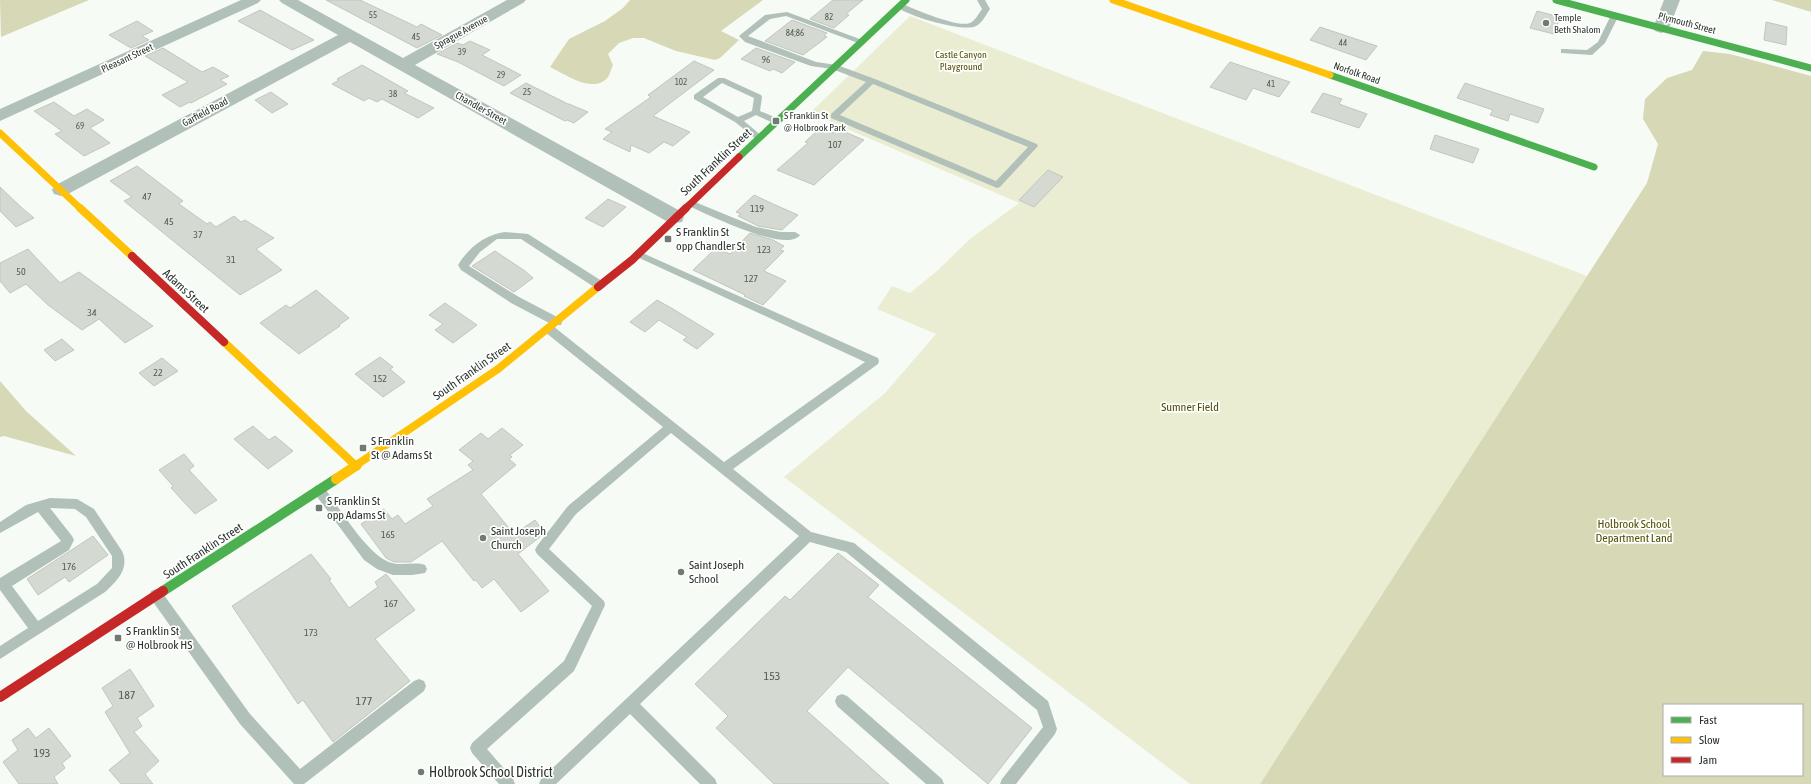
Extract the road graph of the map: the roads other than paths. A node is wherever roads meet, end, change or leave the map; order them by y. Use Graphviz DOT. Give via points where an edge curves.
graph roads {
  1 [pos="253,0"];
  2 [pos="287,0"];
  3 [pos="518,0"];
  4 [pos="982,0"];
  5 [pos="1113,0"];
  6 [pos="1556,0"];
  7 [pos="1672,0"];
  8 [pos="902,3"];
  9 [pos="1615,15"];
  10 [pos="1661,28"];
  11 [pos="350,35"];
  12 [pos="861,41"];
  13 [pos="1564,51"];
  14 [pos="403,65"];
  15 [pos="834,67"];
  16 [pos="1811,68"];
  17 [pos="872,81"];
  18 [pos="756,112"];
  19 [pos="0,116"];
  20 [pos="738,120"];
  21 [pos="776,121"];
  22 [pos="0,133"];
  23 [pos="759,137"];
  24 [pos="1594,167"];
  25 [pos="61,190"];
  26 [pos="690,203"];
  27 [pos="675,217"];
  28 [pos="795,235"];
  29 [pos="638,254"];
  30 [pos="601,286"];
  31 [pos="553,326"];
  32 [pos="671,427"];
  33 [pos="356,466"];
  34 [pos="724,469"];
  35 [pos="319,490"];
  36 [pos="41,506"];
  37 [pos="0,528"];
  38 [pos="808,536"];
  39 [pos="421,569"];
  40 [pos="2,584"];
  41 [pos="156,595"];
  42 [pos="36,629"];
  43 [pos="0,653"];
  44 [pos="419,686"];
  45 [pos="0,697"];
  46 [pos="842,701"];
  47 [pos="630,704"];
  48 [pos="508,784"];
  49 [pos="546,784"];
  50 [pos="710,784"];
  51 [pos="937,784"];
  52 [pos="1007,784"];
  1 -- 19 [label="street, Pleasant Street"];
  2 -- 11 [label="street, Chandler Street"];
  3 -- 14 [label="street, Sprague Avenue"];
  4 -- 8 [label="lane" via="986,9 968,26 953,25"];
  5 -- 24 [label="main road, Norfolk Road"];
  6 -- 9 [label="main road, Plymouth Street"];
  7 -- 10 [label="street"];
  8 -- 12 [label="main road, South Franklin Street"];
  9 -- 10 [label="main road, Plymouth Street"];
  9 -- 13 [label="lane" via="1600,43 1590,53"];
  10 -- 16 [label="main road, Plymouth Street"];
  11 -- 14 [label="street, Chandler Street"];
  11 -- 25 [label="street, Garfield Road"];
  12 -- 15 [label="main road, South Franklin Street"];
  12 -- 15 [label="lane" via="787,14 768,17 743,36 814,64"];
  14 -- 27 [label="street, Chandler Street"];
  15 -- 17 [label="lane"];
  15 -- 21 [label="main road, South Franklin Street"];
  17 -- 17 [label="lane" via="834,116 997,185 1034,146"];
  18 -- 20 [label="lane"];
  18 -- 20 [label="lane" via="758,97 721,80 698,97"];
  18 -- 21 [label="lane"];
  20 -- 23 [label="lane"];
  21 -- 23 [label="main road, South Franklin Street"];
  22 -- 25 [label="main road, Adams Street"];
  23 -- 26 [label="main road, South Franklin Street"];
  25 -- 33 [label="main road, Adams Street"];
  26 -- 27 [label="main road, South Franklin Street"];
  26 -- 28 [label="lane" via="755,230 784,236"];
  27 -- 29 [label="main road, South Franklin Street"];
  29 -- 30 [label="main road, South Franklin Street"];
  29 -- 34 [label="lane" via="874,361"];
  30 -- 31 [label="main road, South Franklin Street"];
  30 -- 31 [label="lane" via="525,236 516,234 493,237 467,259 463,265 465,268"];
  31 -- 32 [label="lane"];
  31 -- 33 [label="main road, South Franklin Street" via="498,369"];
  32 -- 34 [label="lane"];
  32 -- 48 [label="lane" via="572,510 541,550 599,605 569,666 477,748"];
  33 -- 35 [label="main road, South Franklin Street"];
  34 -- 38 [label="lane"];
  35 -- 39 [label="lane" via="368,556 395,571"];
  35 -- 41 [label="main road, South Franklin Street"];
  36 -- 37 [label="lane" via="30,509"];
  36 -- 40 [label="lane" via="68,540 65,546"];
  36 -- 42 [label="lane" via="50,503 77,504 90,513 118,555 118,569 101,588"];
  38 -- 47 [label="lane"];
  38 -- 52 [label="lane" via="850,547 1043,706 1050,729"];
  40 -- 42 [label="lane"];
  41 -- 44 [label="lane" via="245,719 299,779"];
  41 -- 45 [label="main road, South Franklin Street"];
  42 -- 43 [label="lane"];
  46 -- 51 [label="lane"];
  47 -- 49 [label="lane"];
  47 -- 50 [label="lane"];
}
